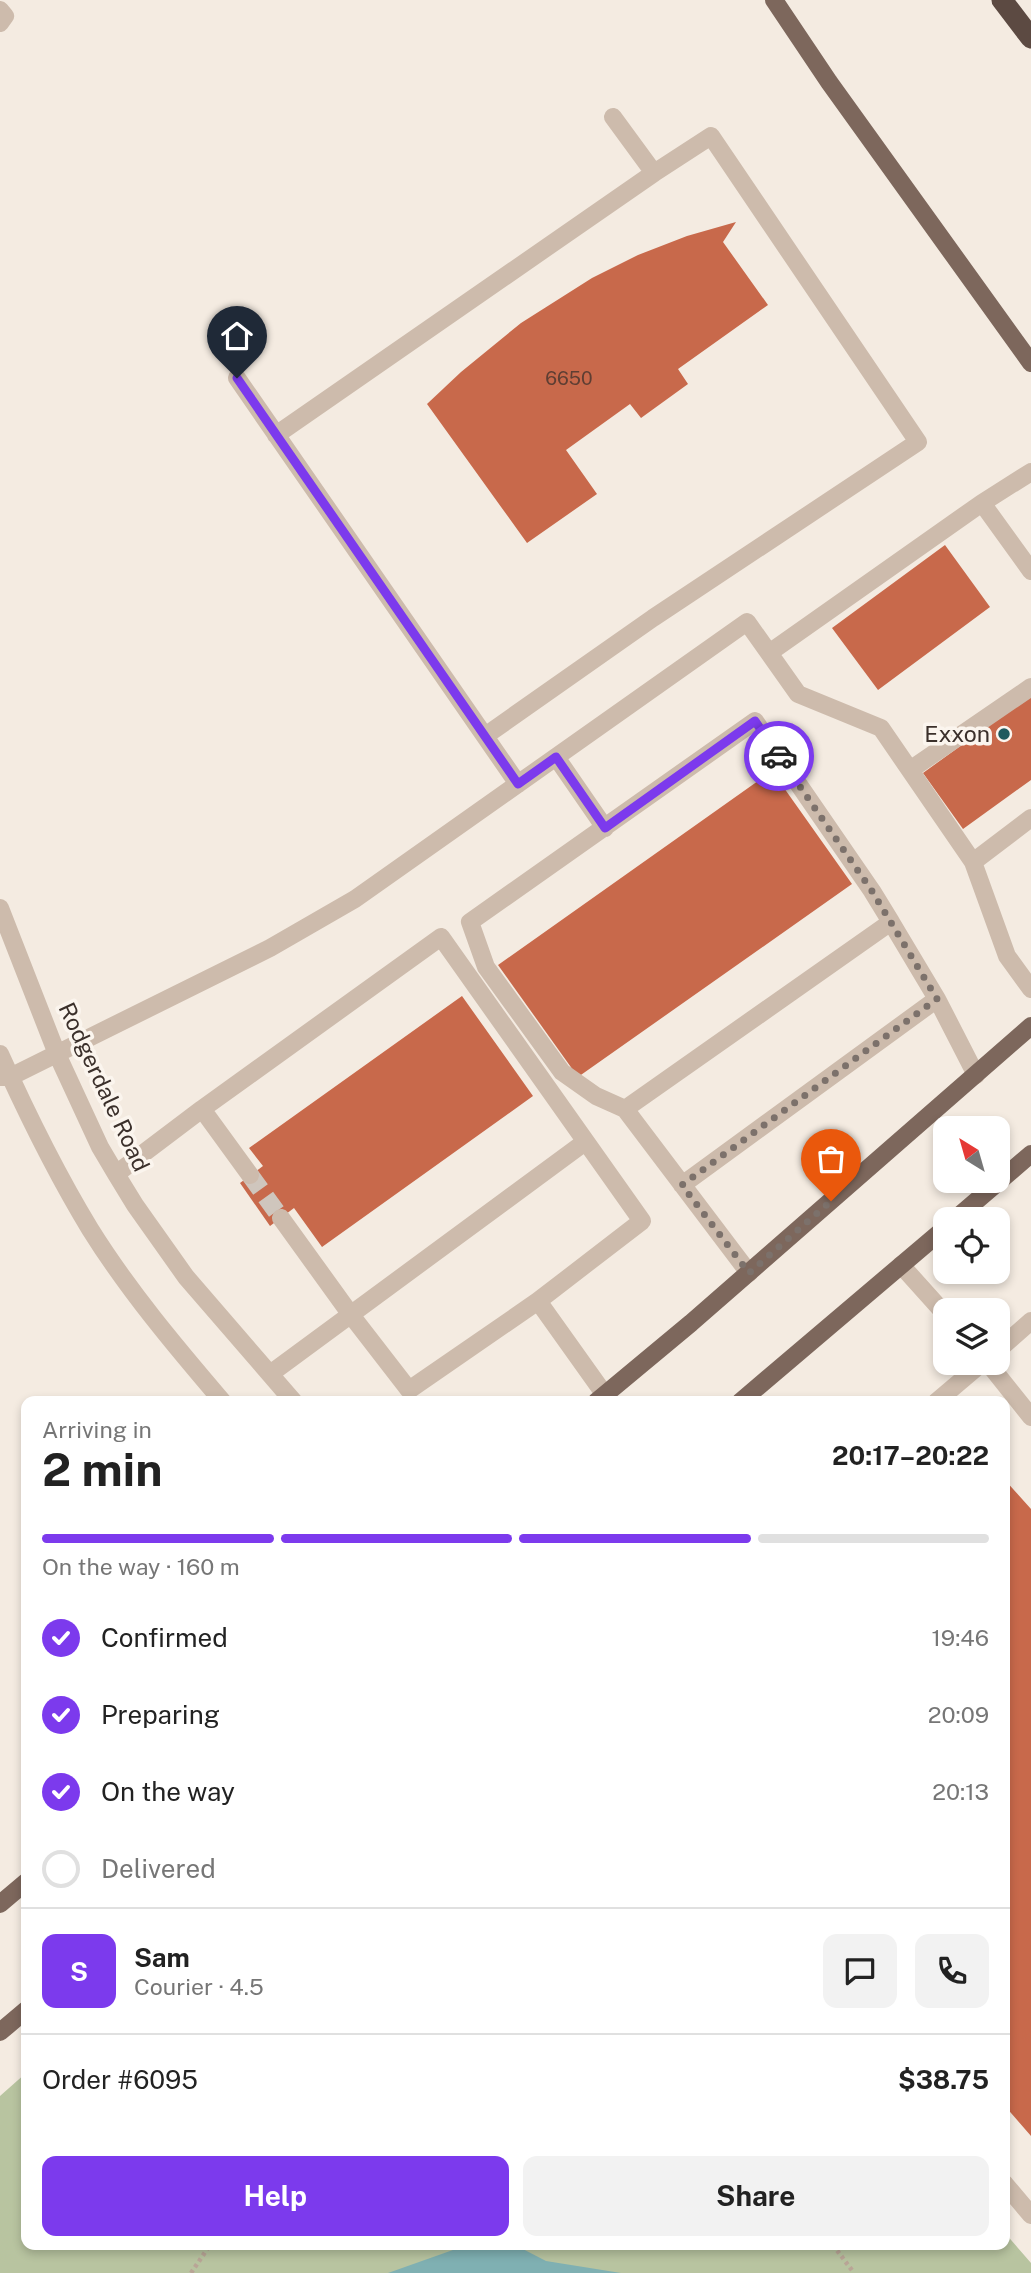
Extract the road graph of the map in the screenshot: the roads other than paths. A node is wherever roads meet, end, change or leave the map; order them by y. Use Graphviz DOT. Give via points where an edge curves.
graph roads {
  1 [pos="775,0"];
  2 [pos="1002,0"];
  3 [pos="0,10"];
  4 [pos="0,23"];
  5 [pos="1031,38"];
  6 [pos="613,117"];
  7 [pos="654,173"];
  8 [pos="1031,363"];
  9 [pos="237,378"];
  10 [pos="276,435"];
  11 [pos="1031,472"];
  12 [pos="982,503"];
  13 [pos="1031,570"];
  14 [pos="769,653"];
  15 [pos="1031,687"];
  16 [pos="485,736"];
  17 [pos="556,757"];
  18 [pos="910,770"];
  19 [pos="518,784"];
  20 [pos="1031,818"];
  21 [pos="605,828"];
  22 [pos="973,862"];
  23 [pos="0,908"];
  24 [pos="891,922"];
  25 [pos="1031,989"];
  26 [pos="937,999"];
  27 [pos="1031,1026"];
  28 [pos="0,1054"];
  29 [pos="57,1054"];
  30 [pos="975,1075"];
  31 [pos="4,1082"];
  32 [pos="202,1108"];
  33 [pos="625,1109"];
  34 [pos="585,1142"];
  35 [pos="1031,1154"];
  36 [pos="116,1174"];
  37 [pos="250,1175"];
  38 [pos="682,1185"];
  39 [pos="969,1207"];
  40 [pos="281,1218"];
  41 [pos="933,1237"];
  42 [pos="901,1265"];
  43 [pos="749,1273"];
  44 [pos="538,1301"];
  45 [pos="933,1301"];
  46 [pos="351,1315"];
  47 [pos="1031,1321"];
  48 [pos="1010,1339"];
  49 [pos="270,1374"];
  50 [pos="968,1375"];
  51 [pos="998,1375"];
  52 [pos="218,1396"];
  53 [pos="290,1396"];
  54 [pos="599,1396"];
  55 [pos="602,1396"];
  56 [pos="747,1396"];
  57 [pos="943,1396"];
  58 [pos="1031,1417"];
  59 [pos="21,1886"];
  60 [pos="0,1904"];
  61 [pos="21,2014"];
  62 [pos="0,2032"];
  63 [pos="1010,2190"];
  64 [pos="1031,2215"];
  1 -- 8 [label="main road"];
  2 -- 5 [label="highway"];
  3 -- 4 [label="street" via="5,16"];
  6 -- 7 [label="street"];
  7 -- 10 [label="street"];
  7 -- 16 [label="street" via="711,136 918,442"];
  9 -- 10 [label="street"];
  10 -- 16 [label="street"];
  11 -- 12 [label="street"];
  12 -- 13 [label="street"];
  12 -- 14 [label="street"];
  14 -- 17 [label="street" via="747,622"];
  14 -- 18 [label="street" via="798,694 881,728"];
  15 -- 18 [label="street"];
  16 -- 19 [label="street"];
  17 -- 19 [label="street"];
  17 -- 21 [label="street"];
  18 -- 22 [label="street"];
  19 -- 29 [label="street" via="355,899 270,948"];
  20 -- 22 [label="street"];
  21 -- 24 [label="street" via="755,721"];
  21 -- 33 [label="street" via="470,922 486,967 562,1072"];
  22 -- 25 [label="street" via="1007,956"];
  23 -- 29 [label="street, Rodgerdale Road"];
  24 -- 26 [label="street"];
  24 -- 33 [label="street"];
  26 -- 30 [label="street"];
  26 -- 38 [label="street"];
  27 -- 30 [label="main road"];
  28 -- 31 [label="street"];
  29 -- 31 [label="street"];
  29 -- 36 [label="street, Rodgerdale Road"];
  30 -- 43 [label="main road"];
  31 -- 52 [label="street" via="91,1230"];
  32 -- 34 [label="street" via="440,937"];
  32 -- 36 [label="street"];
  32 -- 37 [label="street"];
  33 -- 38 [label="street"];
  34 -- 44 [label="street" via="642,1221"];
  34 -- 46 [label="street"];
  35 -- 39 [label="main road"];
  36 -- 49 [label="street, Rodgerdale Road" via="186,1277"];
  38 -- 43 [label="street"];
  40 -- 46 [label="street"];
  41 -- 42 [label="main road"];
  42 -- 45 [label="street"];
  42 -- 56 [label="main road"];
  43 -- 55 [label="main road"];
  44 -- 46 [label="street" via="409,1390"];
  44 -- 54 [label="street"];
  46 -- 49 [label="street"];
  47 -- 48 [label="street"];
  49 -- 53 [label="street, Rodgerdale Road"];
  50 -- 57 [label="street"];
  51 -- 58 [label="street"];
  59 -- 60 [label="main road"];
  61 -- 62 [label="main road"];
  63 -- 64 [label="street"];
}
